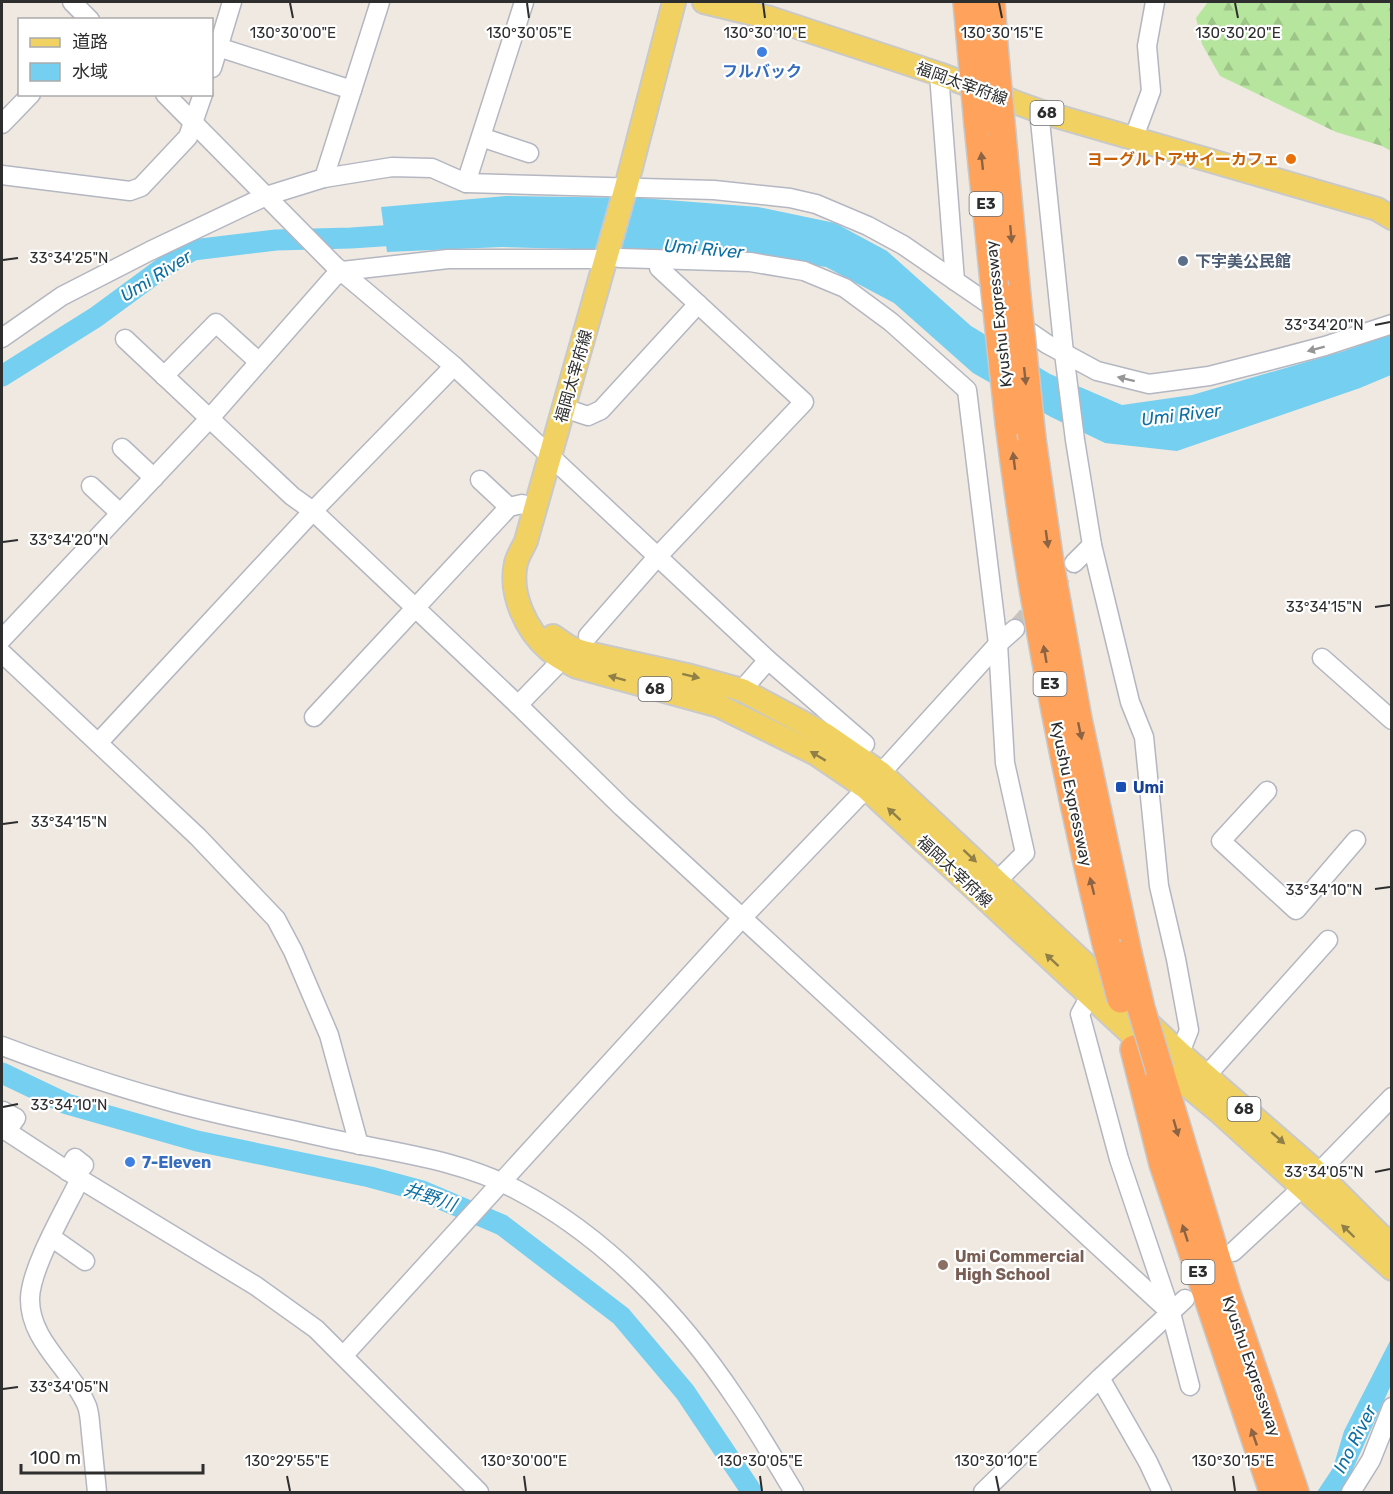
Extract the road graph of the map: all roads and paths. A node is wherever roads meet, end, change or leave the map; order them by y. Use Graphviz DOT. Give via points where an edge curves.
graph roads {
  1 [pos="232,2"];
  2 [pos="380,2"];
  3 [pos="525,2"];
  4 [pos="674,2"];
  5 [pos="704,2"];
  6 [pos="967,2"];
  7 [pos="991,2"];
  8 [pos="1155,2"];
  9 [pos="982,41"];
  10 [pos="218,47"];
  11 [pos="213,64"];
  12 [pos="939,74"];
  13 [pos="352,90"];
  14 [pos="29,96"];
  15 [pos="167,96"];
  16 [pos="202,96"];
  17 [pos="1039,111"];
  18 [pos="2,124"];
  19 [pos="194,124"];
  20 [pos="990,130"];
  21 [pos="481,137"];
  22 [pos="1134,137"];
  23 [pos="529,153"];
  24 [pos="2,175"];
  25 [pos="324,178"];
  26 [pos="466,183"];
  27 [pos="626,187"];
  28 [pos="272,202"];
  29 [pos="1392,218"];
  30 [pos="607,259"];
  31 [pos="339,268"];
  32 [pos="659,268"];
  33 [pos="955,281"];
  34 [pos="698,304"];
  35 [pos="1392,324"];
  36 [pos="2,338"];
  37 [pos="125,339"];
  38 [pos="1064,357"];
  39 [pos="259,362"];
  40 [pos="454,366"];
  41 [pos="164,376"];
  42 [pos="564,408"];
  43 [pos="210,418"];
  44 [pos="122,448"];
  45 [pos="550,457"];
  46 [pos="154,478"];
  47 [pos="480,480"];
  48 [pos="91,486"];
  49 [pos="509,507"];
  50 [pos="535,509"];
  51 [pos="313,512"];
  52 [pos="120,513"];
  53 [pos="526,541"];
  54 [pos="1092,544"];
  55 [pos="658,556"];
  56 [pos="1074,563"];
  57 [pos="415,610"];
  58 [pos="1015,629"];
  59 [pos="588,636"];
  60 [pos="2,639"];
  61 [pos="998,644"];
  62 [pos="2,653"];
  63 [pos="1322,658"];
  64 [pos="768,660"];
  65 [pos="555,667"];
  66 [pos="742,690"];
  67 [pos="518,705"];
  68 [pos="314,717"];
  69 [pos="1392,720"];
  70 [pos="98,743"];
  71 [pos="865,744"];
  72 [pos="873,780"];
  73 [pos="1267,790"];
  74 [pos="1356,840"];
  75 [pos="997,881"];
  76 [pos="742,918"];
  77 [pos="1328,940"];
  78 [pos="1117,948"];
  79 [pos="1090,996"];
  80 [pos="2,1046"];
  81 [pos="1180,1053"];
  82 [pos="1206,1076"];
  83 [pos="1392,1097"];
  84 [pos="3,1124"];
  85 [pos="359,1145"];
  86 [pos="74,1175"];
  87 [pos="1310,1180"];
  88 [pos="497,1186"];
  89 [pos="51,1237"];
  90 [pos="1392,1243"];
  91 [pos="1233,1252"];
  92 [pos="85,1261"];
  93 [pos="1392,1269"];
  94 [pos="1185,1299"];
  95 [pos="1171,1313"];
  96 [pos="344,1355"];
  97 [pos="1100,1378"];
  98 [pos="1190,1386"];
  99 [pos="1392,1407"];
  100 [pos="1285,1486"];
  101 [pos="1354,1491"];
  102 [pos="97,1492"];
  103 [pos="479,1492"];
  104 [pos="794,1492"];
  105 [pos="983,1492"];
  106 [pos="1162,1492"];
  1 -- 10 [label="street"];
  2 -- 13 [label="street"];
  3 -- 21 [label="street"];
  4 -- 27 [label="main road, 福岡太宰府線 / 68"];
  5 -- 12 [label="main road, 福岡太宰府線 / 68" via="770,18"];
  6 -- 9 [label="highway, Kyushu Expressway / E3"];
  7 -- 9 [label="highway, Kyushu Expressway / E3"];
  8 -- 22 [label="street" via="1147,46 1151,92"];
  9 -- 20 [label="highway, Kyushu Expressway / E3, bridge"];
  10 -- 11 [label="street"];
  10 -- 13 [label="street"];
  12 -- 17 [label="main road, 福岡太宰府線 / 68"];
  12 -- 33 [label="street"];
  13 -- 25 [label="street"];
  14 -- 18 [label="street"];
  15 -- 19 [label="street"];
  16 -- 19 [label="street"];
  17 -- 22 [label="main road, 福岡太宰府線 / 68"];
  17 -- 38 [label="street"];
  19 -- 24 [label="street" via="188,137 148,180 130,191"];
  19 -- 28 [label="street"];
  20 -- 78 [label="highway, Kyushu Expressway / E3, one-way, bridge" via="1017,297 1050,562"];
  78 -- 20 [label="highway, Kyushu Expressway / E3, one-way, bridge" via="1056,723 1030,566 994,282"];
  21 -- 23 [label="street"];
  21 -- 26 [label="street"];
  22 -- 29 [label="main road, 福岡太宰府線 / 68" via="1377,209"];
  25 -- 26 [label="street" via="392,167 432,168"];
  25 -- 28 [label="street"];
  26 -- 27 [label="street"];
  27 -- 30 [label="main road, 福岡太宰府線 / 68"];
  27 -- 33 [label="street" via="714,190 816,204 903,244"];
  28 -- 31 [label="street"];
  28 -- 36 [label="street" via="150,251 62,296"];
  30 -- 31 [label="street" via="448,259"];
  30 -- 42 [label="main road, 福岡太宰府線 / 68"];
  30 -- 61 [label="street" via="750,262 804,271 845,288 891,322 967,390"];
  31 -- 39 [label="street"];
  31 -- 40 [label="street"];
  32 -- 34 [label="street"];
  33 -- 38 [label="street"];
  34 -- 42 [label="street" via="601,410 588,416"];
  34 -- 55 [label="street" via="804,402"];
  35 -- 38 [label="street, one-way" via="1209,376 1149,384 1097,371"];
  37 -- 41 [label="street"];
  38 -- 54 [label="street"];
  39 -- 41 [label="street" via="216,323"];
  39 -- 43 [label="street"];
  40 -- 45 [label="street"];
  40 -- 51 [label="street"];
  41 -- 43 [label="street"];
  42 -- 45 [label="main road, 福岡太宰府線 / 68"];
  43 -- 46 [label="street"];
  43 -- 51 [label="street"];
  44 -- 46 [label="street"];
  45 -- 50 [label="main road, 福岡太宰府線 / 68"];
  45 -- 55 [label="street"];
  46 -- 52 [label="street"];
  47 -- 49 [label="street"];
  48 -- 52 [label="street"];
  49 -- 50 [label="street" via="522,504"];
  49 -- 57 [label="street"];
  50 -- 53 [label="main road, 福岡太宰府線 / 68"];
  51 -- 57 [label="street"];
  51 -- 70 [label="street"];
  52 -- 60 [label="street"];
  53 -- 66 [label="main road, 福岡太宰府線 / 68, one-way" via="525,585 542,625 557,640 583,652"];
  72 -- 53 [label="main road, 福岡太宰府線 / 68, one-way" via="719,706 577,667 559,658 531,629 520,608 515,586 516,563"];
  54 -- 56 [label="street"];
  54 -- 81 [label="street" via="1130,702 1144,736 1159,886 1188,1030"];
  55 -- 59 [label="street"];
  55 -- 64 [label="street"];
  57 -- 67 [label="street"];
  57 -- 68 [label="street"];
  58 -- 61 [label="street"];
  61 -- 72 [label="street"];
  61 -- 75 [label="street" via="1005,763 1025,853"];
  62 -- 70 [label="street"];
  63 -- 69 [label="street"];
  64 -- 66 [label="street"];
  64 -- 71 [label="street"];
  65 -- 67 [label="street"];
  66 -- 72 [label="main road, 福岡太宰府線 / 68" via="826,735"];
  67 -- 76 [label="street"];
  70 -- 85 [label="street" via="202,840 276,919 294,951 329,1035"];
  72 -- 75 [label="main road, 福岡太宰府線 / 68, one-way"];
  72 -- 76 [label="street"];
  79 -- 72 [label="main road, 福岡太宰府線 / 68, one-way"];
  73 -- 74 [label="street" via="1221,841 1296,910"];
  75 -- 81 [label="main road, 福岡太宰府線 / 68"];
  76 -- 88 [label="street"];
  76 -- 95 [label="street"];
  77 -- 82 [label="street"];
  78 -- 100 [label="highway, Kyushu Expressway / E3, one-way, bridge" via="1141,1008"];
  100 -- 78 [label="highway, Kyushu Expressway / E3, one-way, bridge" via="1167,1175 1134,1049"];
  79 -- 87 [label="main road, 福岡太宰府線 / 68" via="1182,1081"];
  79 -- 95 [label="street" via="1080,1014 1119,1159"];
  80 -- 85 [label="street" via="166,1101"];
  81 -- 82 [label="main road, 福岡太宰府線 / 68"];
  82 -- 87 [label="main road, 福岡太宰府線 / 68, one-way"];
  83 -- 87 [label="street"];
  84 -- 86 [label="street"];
  85 -- 88 [label="street" via="410,1153 468,1170"];
  86 -- 89 [label="street"];
  86 -- 96 [label="street" via="256,1286 316,1329"];
  87 -- 90 [label="main road, 福岡太宰府線 / 68"];
  87 -- 91 [label="street"];
  93 -- 87 [label="main road, 福岡太宰府線 / 68, one-way" via="1366,1248"];
  88 -- 96 [label="street"];
  88 -- 104 [label="street" via="517,1190 567,1220 648,1290 688,1334 736,1398"];
  89 -- 92 [label="street"];
  89 -- 102 [label="street" via="36,1272 30,1295 31,1313 35,1328 88,1408"];
  94 -- 95 [label="street"];
  95 -- 97 [label="street"];
  95 -- 98 [label="street"];
  96 -- 103 [label="street"];
  97 -- 105 [label="street"];
  97 -- 106 [label="street"];
  99 -- 101 [label="street"];
}
